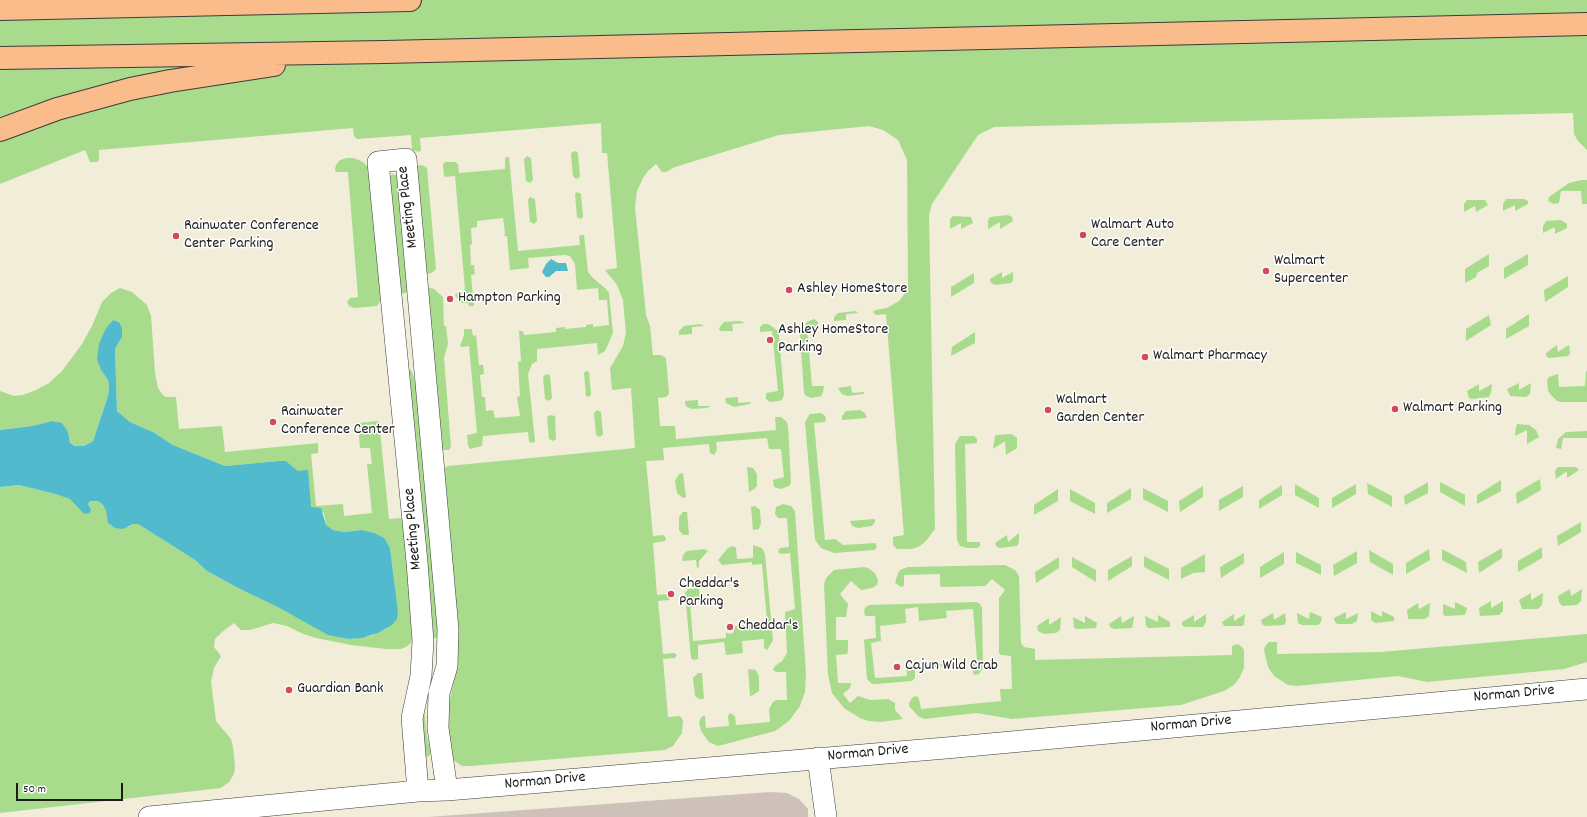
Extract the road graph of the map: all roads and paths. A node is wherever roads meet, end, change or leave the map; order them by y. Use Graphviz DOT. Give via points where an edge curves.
graph roads {
  1 [pos="355,0"];
  2 [pos="410,0"];
  3 [pos="0,9"];
  4 [pos="1587,24"];
  5 [pos="385,52"];
  6 [pos="0,58"];
  7 [pos="0,130"];
  8 [pos="1587,681"];
  9 [pos="1577,690"];
  10 [pos="818,758"];
  11 [pos="447,790"];
  12 [pos="418,791"];
  13 [pos="149,817"];
  14 [pos="826,817"];
  1 -- 2 [label="highway"];
  1 -- 3 [label="highway"];
  4 -- 5 [label="highway"];
  5 -- 6 [label="highway"];
  5 -- 7 [label="highway" via="266,66 156,83 57,109"];
  8 -- 9 [label="street, Norman Drive"];
  9 -- 10 [label="street, Norman Drive"];
  10 -- 11 [label="street, Norman Drive"];
  10 -- 14 [label="street"];
  11 -- 12 [label="street, Norman Drive"];
  11 -- 12 [label="street, Meeting Place" via="438,728 439,693 447,666 448,629 406,159 378,162 422,633 421,676 412,718"];
  12 -- 13 [label="street, Norman Drive"];
}
